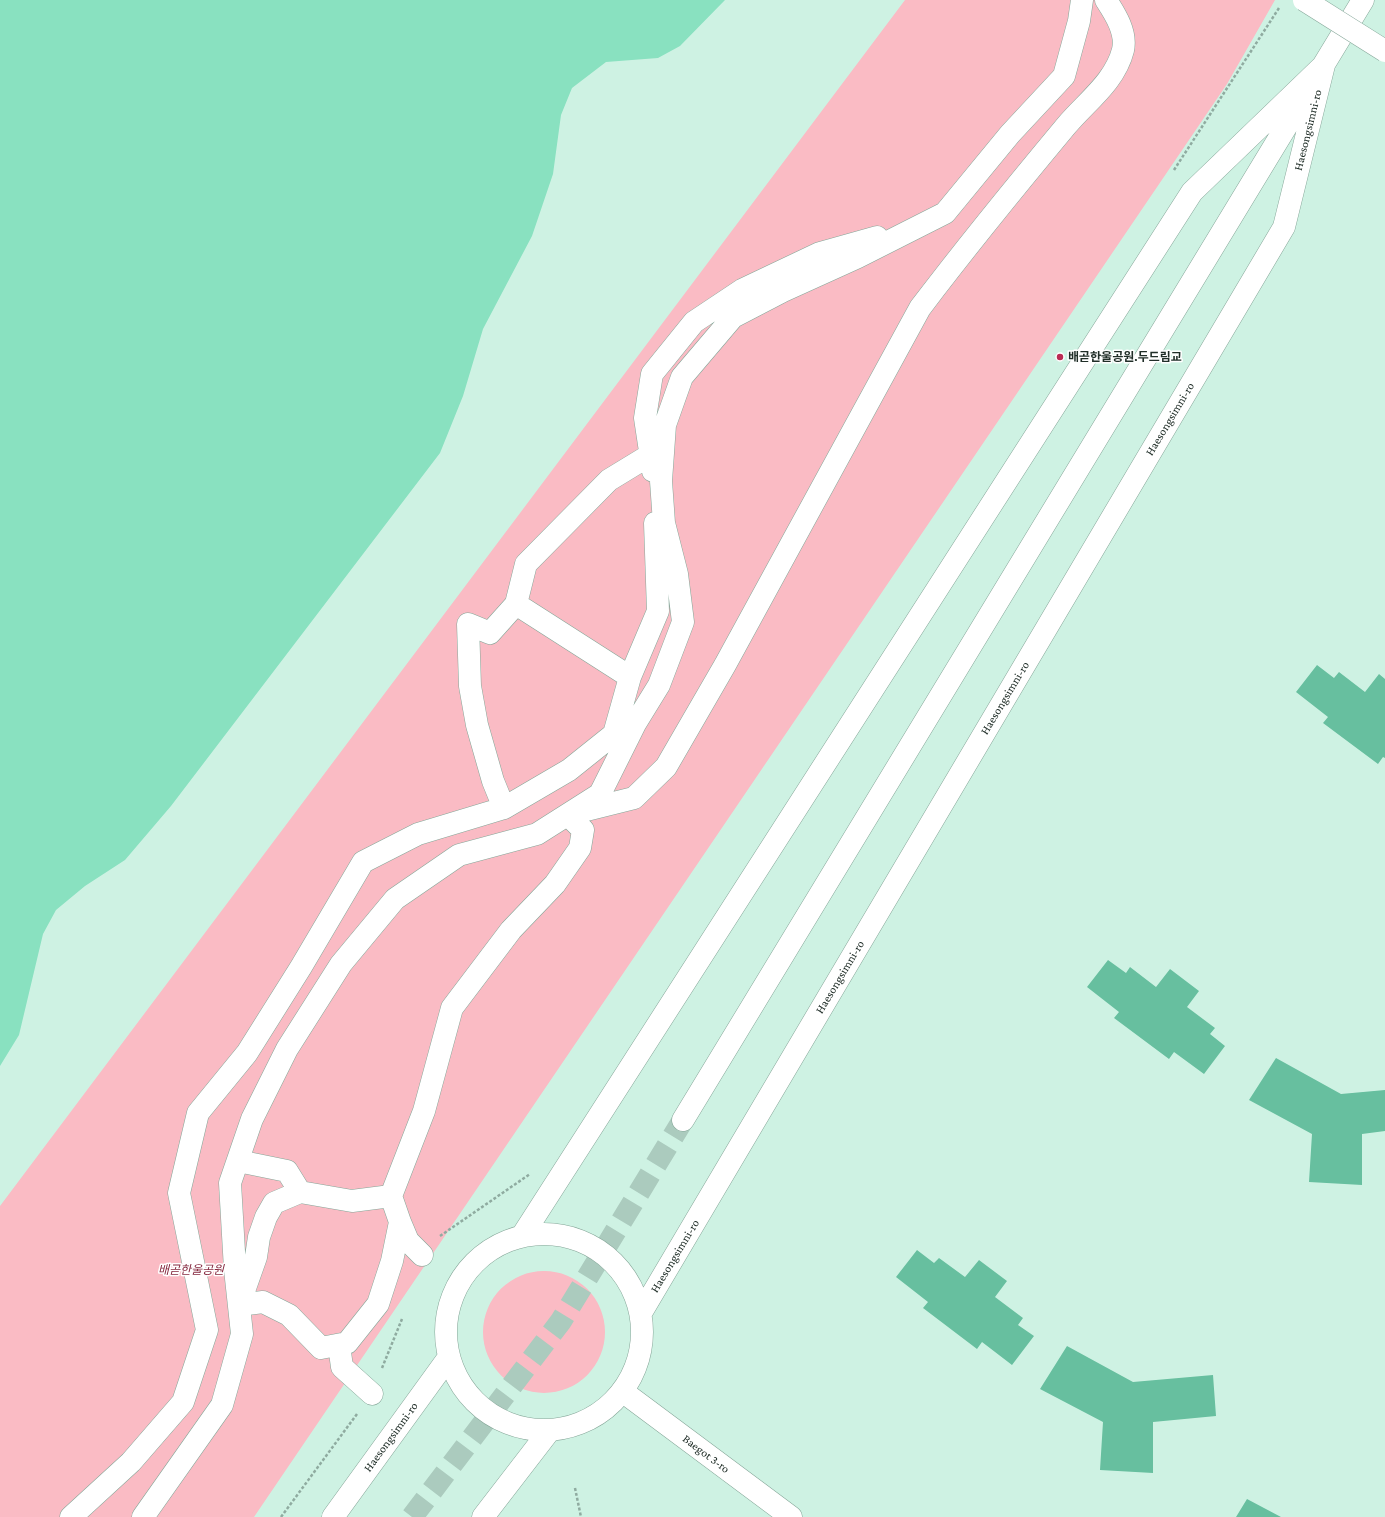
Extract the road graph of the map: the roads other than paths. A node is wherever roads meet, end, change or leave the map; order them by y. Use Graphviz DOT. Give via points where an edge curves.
graph roads {
  1 [pos="1082,0"];
  2 [pos="1304,0"];
  3 [pos="1363,0"];
  4 [pos="1115,5"];
  5 [pos="1385,51"];
  6 [pos="1324,65"];
  7 [pos="930,221"];
  8 [pos="650,455"];
  9 [pos="516,604"];
  10 [pos="630,676"];
  11 [pos="504,808"];
  12 [pos="568,815"];
  13 [pos="683,1120"];
  14 [pos="238,1161"];
  15 [pos="300,1192"];
  16 [pos="391,1196"];
  17 [pos="400,1222"];
  18 [pos="522,1236"];
  19 [pos="422,1255"];
  20 [pos="239,1305"];
  21 [pos="641,1313"];
  22 [pos="339,1345"];
  23 [pos="449,1358"];
  24 [pos="622,1391"];
  25 [pos="372,1394"];
  26 [pos="550,1430"];
  27 [pos="72,1517"];
  28 [pos="143,1517"];
  29 [pos="333,1517"];
  30 [pos="483,1517"];
  31 [pos="790,1517"];
  1 -- 7 [label="street" via="1064,76 1010,134 945,214"];
  2 -- 5 [label="street, bridge"];
  3 -- 6 [label="street, Haesongsimni-ro"];
  4 -- 12 [label="street" via="1124,33 1118,63 1106,83 1062,131 920,308 725,665 666,767 634,798"];
  6 -- 13 [label="street, Haesongsimni-ro"];
  6 -- 18 [label="street, Haesongsimni-ro" via="1192,192"];
  6 -- 21 [label="street, Haesongsimni-ro" via="1284,227"];
  7 -- 8 [label="street" via="820,253 742,290 694,322 652,374 645,418"];
  7 -- 12 [label="street" via="733,317 682,377 665,425 661,481 664,522 677,574 683,622 659,685 635,724 600,794"];
  8 -- 9 [label="street" via="609,480 531,551"];
  8 -- 10 [label="street" via="654,479 658,611"];
  9 -- 10 [label="street"];
  9 -- 11 [label="street" via="490,633 468,624 470,686 477,724 493,781"];
  10 -- 11 [label="street" via="614,734 569,770"];
  11 -- 27 [label="street" via="418,834 363,862 247,1053 198,1113 179,1193 207,1330 183,1402 131,1462"];
  12 -- 14 [label="street" via="537,834 458,855 395,899 341,964 287,1049 252,1120"];
  12 -- 16 [label="street" via="583,830 580,848 555,884 511,930 452,1008 424,1111"];
  14 -- 15 [label="street" via="287,1171"];
  14 -- 20 [label="street" via="230,1183"];
  15 -- 16 [label="street" via="352,1201"];
  15 -- 20 [label="street" via="274,1204 266,1217 256,1257"];
  16 -- 17 [label="street"];
  17 -- 19 [label="street" via="408,1241"];
  17 -- 22 [label="street" via="392,1261 378,1304 347,1343"];
  18 -- 21 [label="street, Haesongsimni-ro" via="554,1234 584,1242 611,1259 630,1284"];
  18 -- 23 [label="street, Haesongsimni-ro" via="493,1248 469,1268 452,1296 446,1326"];
  20 -- 22 [label="street" via="263,1302 288,1315 321,1348"];
  20 -- 28 [label="street" via="242,1334 222,1404"];
  21 -- 24 [label="street, Haesongsimni-ro" via="642,1347 631,1379"];
  22 -- 25 [label="street" via="342,1367"];
  23 -- 26 [label="street, Haesongsimni-ro" via="463,1388 480,1406 516,1426"];
  23 -- 29 [label="street, Haesongsimni-ro"];
  24 -- 26 [label="street, Haesongsimni-ro" via="611,1404 582,1423"];
  24 -- 31 [label="street, Baegot 3-ro"];
  26 -- 30 [label="street"];
}
